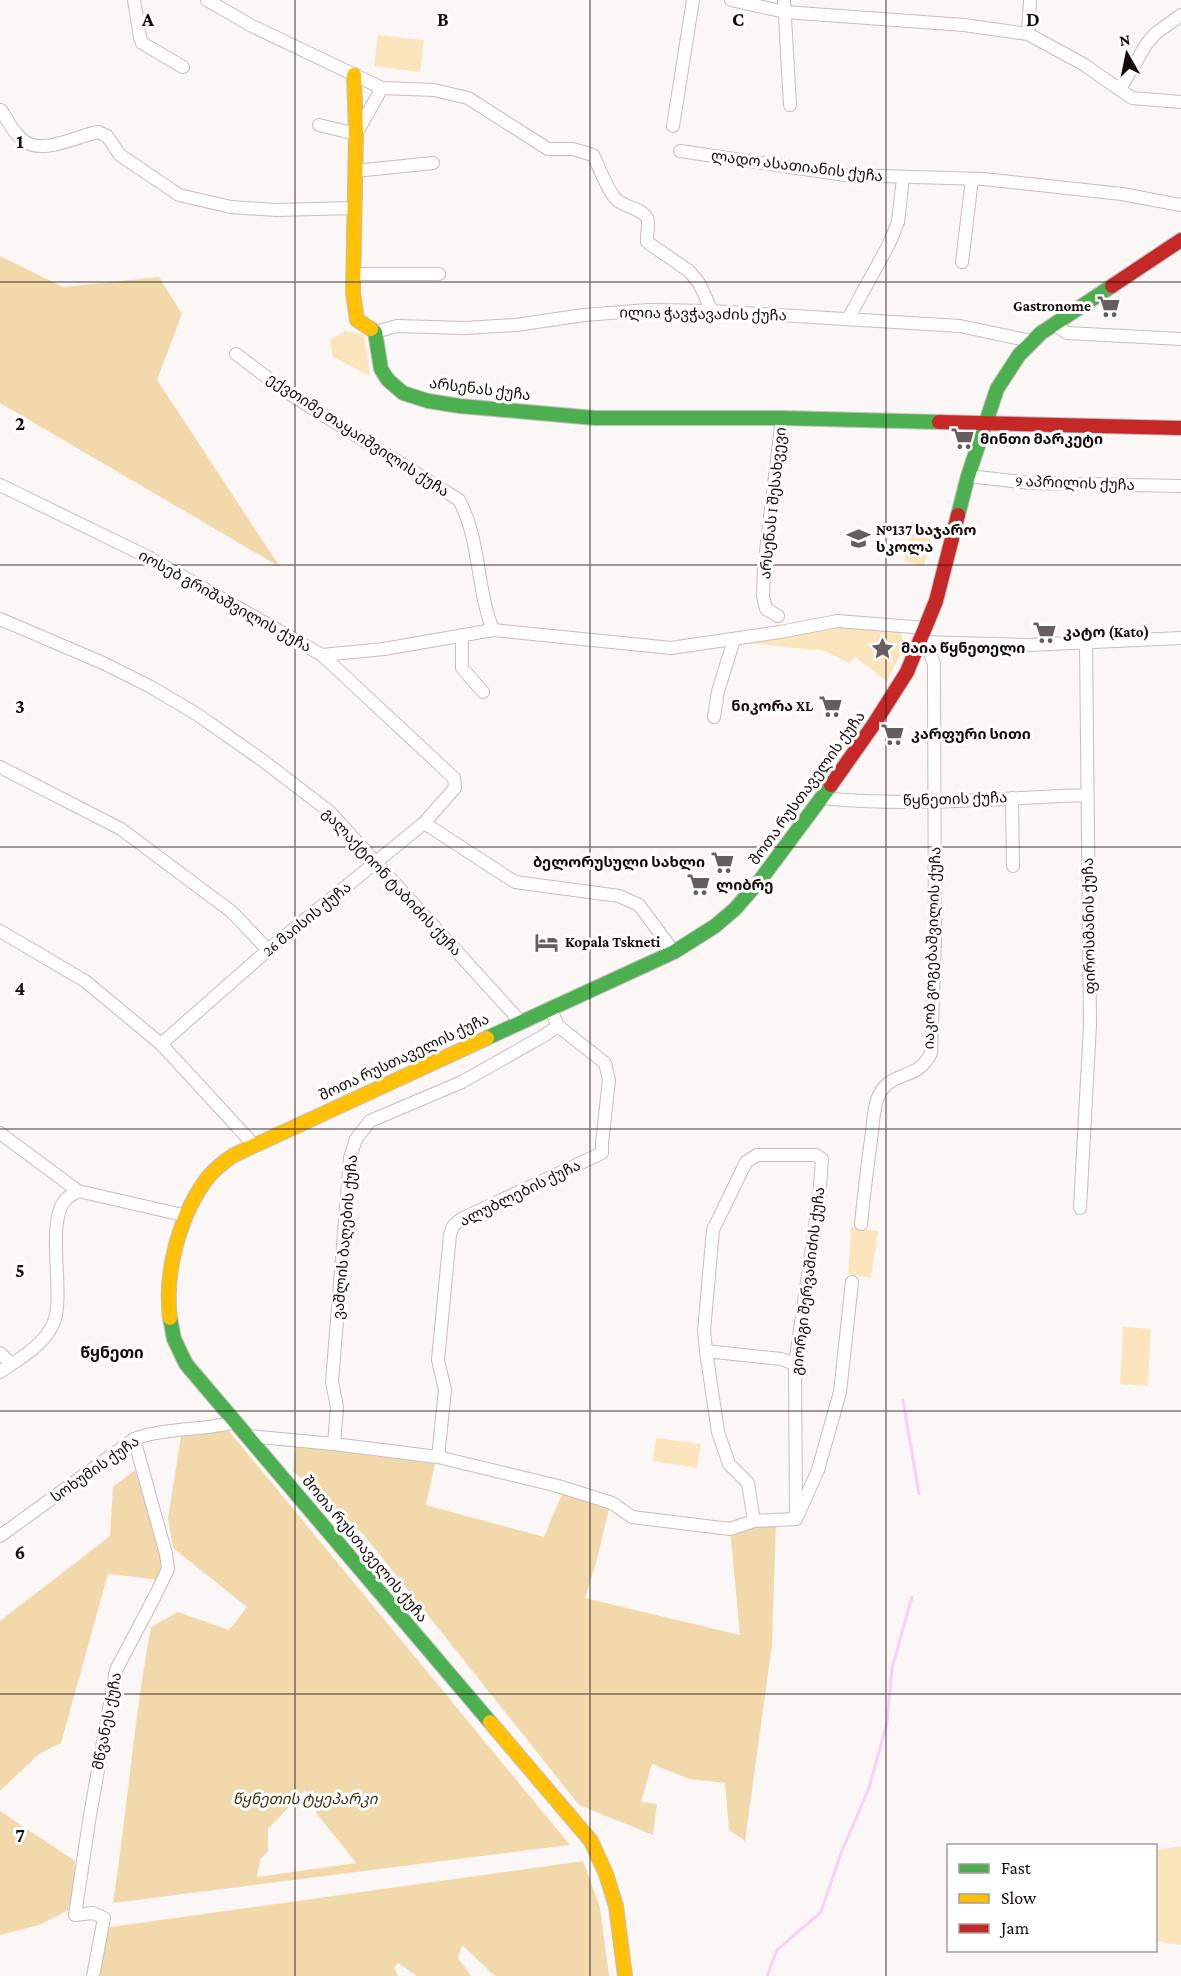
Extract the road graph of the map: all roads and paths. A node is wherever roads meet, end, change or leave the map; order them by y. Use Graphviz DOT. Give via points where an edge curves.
graph roads {
  1 [pos="134,0"];
  2 [pos="207,0"];
  3 [pos="693,0"];
  4 [pos="731,0"];
  5 [pos="1030,0"];
  6 [pos="784,6"];
  7 [pos="1181,15"];
  8 [pos="1028,34"];
  9 [pos="183,67"];
  10 [pos="354,75"];
  11 [pos="382,88"];
  12 [pos="1120,89"];
  13 [pos="1181,102"];
  14 [pos="790,105"];
  15 [pos="1,110"];
  16 [pos="319,125"];
  17 [pos="673,126"];
  18 [pos="356,134"];
  19 [pos="680,151"];
  20 [pos="433,163"];
  21 [pos="355,171"];
  22 [pos="903,178"];
  23 [pos="977,179"];
  24 [pos="1181,205"];
  25 [pos="354,208"];
  26 [pos="1181,240"];
  27 [pos="962,262"];
  28 [pos="353,274"];
  29 [pos="439,274"];
  30 [pos="712,311"];
  31 [pos="848,319"];
  32 [pos="1054,324"];
  33 [pos="375,332"];
  34 [pos="1181,339"];
  35 [pos="1031,341"];
  36 [pos="236,354"];
  37 [pos="782,418"];
  38 [pos="984,423"];
  39 [pos="1181,428"];
  40 [pos="969,476"];
  41 [pos="0,485"];
  42 [pos="1181,486"];
  43 [pos="778,616"];
  44 [pos="0,619"];
  45 [pos="926,628"];
  46 [pos="494,630"];
  47 [pos="462,635"];
  48 [pos="1181,638"];
  49 [pos="734,640"];
  50 [pos="923,643"];
  51 [pos="1086,643"];
  52 [pos="322,655"];
  53 [pos="483,692"];
  54 [pos="714,717"];
  55 [pos="0,767"];
  56 [pos="1087,795"];
  57 [pos="822,798"];
  58 [pos="1012,798"];
  59 [pos="936,801"];
  60 [pos="424,823"];
  61 [pos="376,863"];
  62 [pos="1013,867"];
  63 [pos="0,931"];
  64 [pos="268,950"];
  65 [pos="674,952"];
  66 [pos="550,1008"];
  67 [pos="520,1021"];
  68 [pos="558,1026"];
  69 [pos="161,1044"];
  70 [pos="0,1133"];
  71 [pos="254,1145"];
  72 [pos="78,1191"];
  73 [pos="1080,1208"];
  74 [pos="187,1216"];
  75 [pos="861,1224"];
  76 [pos="852,1282"];
  77 [pos="706,1351"];
  78 [pos="0,1353"];
  79 [pos="11,1364"];
  80 [pos="795,1365"];
  81 [pos="0,1372"];
  82 [pos="236,1422"];
  83 [pos="248,1436"];
  84 [pos="135,1439"];
  85 [pos="334,1444"];
  86 [pos="438,1457"];
  87 [pos="796,1519"];
  88 [pos="754,1521"];
  89 [pos="0,1536"];
  90 [pos="93,1976"];
  91 [pos="625,1976"];
  1 -- 9 [label="street" via="142,42"];
  2 -- 10 [label="street"];
  3 -- 17 [label="street"];
  4 -- 6 [label="street"];
  5 -- 8 [label="street"];
  6 -- 8 [label="street"];
  6 -- 14 [label="street"];
  7 -- 12 [label="street" via="1147,43"];
  8 -- 12 [label="street"];
  10 -- 11 [label="street"];
  10 -- 18 [label="main road"];
  11 -- 18 [label="street"];
  11 -- 30 [label="street" via="434,90 468,98 548,149 573,148 593,155 615,199 646,216 647,242 689,271"];
  12 -- 13 [label="street" via="1132,98"];
  15 -- 25 [label="street" via="23,141 34,146 44,147 98,132 107,136 120,155 179,195 231,207"];
  16 -- 18 [label="street"];
  18 -- 21 [label="main road"];
  19 -- 22 [label="street, ლადო ასათიანის ქუჩა" via="845,175"];
  20 -- 21 [label="street"];
  21 -- 25 [label="main road"];
  22 -- 23 [label="street"];
  22 -- 31 [label="street, ლადო ასათიანის ქუჩა" via="898,222"];
  23 -- 24 [label="street" via="1122,194"];
  23 -- 27 [label="street"];
  25 -- 28 [label="main road"];
  26 -- 32 [label="main road, შოთა რუსთაველის ქუჩა"];
  28 -- 29 [label="street"];
  28 -- 33 [label="main road" via="357,320"];
  30 -- 31 [label="street, ილია ჭავჭავაძის ქუჩა"];
  30 -- 33 [label="street, ილია ჭავჭავაძის ქუჩა" via="649,310 516,325 397,326"];
  31 -- 35 [label="street, ილია ჭავჭავაძის ქუჩა" via="960,326"];
  32 -- 34 [label="street" via="1067,333"];
  32 -- 35 [label="main road, შოთა რუსთაველის ქუჩა"];
  33 -- 37 [label="main road, არსენას ქუჩა" via="381,369 388,380 403,393 429,401 595,418"];
  35 -- 38 [label="main road, შოთა რუსთაველის ქუჩა" via="1007,370"];
  36 -- 46 [label="street, ექვთიმე თაყაიშვილის ქუჩა" via="285,391 459,500 475,542 487,614"];
  37 -- 38 [label="main road, არსენას ქუჩა"];
  37 -- 43 [label="street, არსენას I შესახვევი" via="763,596 766,609"];
  38 -- 39 [label="main road, არსენას ქუჩა"];
  38 -- 40 [label="main road, შოთა რუსთაველის ქუჩა"];
  40 -- 42 [label="street, 9 აპრილის ქუჩა" via="1030,483"];
  40 -- 45 [label="main road, შოთა რუსთაველის ქუჩა"];
  41 -- 52 [label="street, იოსებ გრიშაშვილის ქუჩა" via="150,558"];
  44 -- 61 [label="street, გალაქტიონ ტაბიძის ქუჩა" via="103,663 198,715 330,812"];
  45 -- 49 [label="street, იოსებ გრიშაშვილის ქუჩა" via="837,621"];
  45 -- 50 [label="main road, შოთა რუსთაველის ქუჩა"];
  46 -- 47 [label="street, იოსებ გრიშაშვილის ქუჩა"];
  46 -- 49 [label="street, იოსებ გრიშაშვილის ქუჩა" via="670,648"];
  47 -- 52 [label="street, იოსებ გრიშაშვილის ქუჩა" via="386,649"];
  47 -- 53 [label="street" via="462,668"];
  48 -- 51 [label="street"];
  49 -- 54 [label="street"];
  50 -- 51 [label="street"];
  50 -- 57 [label="main road, შოთა რუსთაველის ქუჩა" via="887,704"];
  50 -- 59 [label="street, იაკობ გოგებაშვილის ქუჩა" via="934,664"];
  51 -- 56 [label="street, ფიროსმანის ქუჩა"];
  52 -- 60 [label="street, 26 მაისის ქუჩა" via="454,778 455,788"];
  55 -- 64 [label="street" via="121,829 232,912"];
  56 -- 58 [label="street, წყნეთის ქუჩა"];
  56 -- 73 [label="street, ფიროსმანის ქუჩა" via="1090,1025"];
  57 -- 59 [label="street, წყნეთის ქუჩა"];
  57 -- 65 [label="main road, შოთა რუსთაველის ქუჩა" via="735,909"];
  58 -- 59 [label="street, წყნეთის ქუჩა"];
  58 -- 62 [label="street"];
  59 -- 75 [label="street, იაკობ გოგებაშვილის ქუჩა" via="931,1053 926,1064 889,1083 879,1096"];
  60 -- 61 [label="street, 26 მაისის ქუჩა"];
  60 -- 65 [label="street" via="514,882 633,901"];
  61 -- 64 [label="street, 26 მაისის ქუჩა"];
  61 -- 67 [label="street, გალაქტიონ ტაბიძის ქუჩა"];
  63 -- 69 [label="street" via="85,981"];
  64 -- 69 [label="street, 26 მაისის ქუჩა"];
  65 -- 66 [label="main road, შოთა რუსთაველის ქუჩა"];
  66 -- 67 [label="main road, შოთა რუსთაველის ქუჩა"];
  66 -- 68 [label="street"];
  67 -- 71 [label="main road, შოთა რუსთაველის ქუჩა"];
  68 -- 85 [label="street, ვაშლის ბაღების ქუჩა" via="462,1082 370,1121 356,1139 350,1158 332,1382 337,1407"];
  68 -- 86 [label="street, ალუბლების ქუჩა" via="605,1063 609,1080 603,1153 453,1226 438,1360 445,1390"];
  69 -- 71 [label="street"];
  70 -- 72 [label="street"];
  71 -- 74 [label="main road, შოთა რუსთაველის ქუჩა" via="211,1174"];
  72 -- 74 [label="street"];
  72 -- 79 [label="street" via="65,1200 59,1214 54,1322 42,1341"];
  74 -- 82 [label="main road, შოთა რუსთაველის ქუჩა" via="175,1247 171,1328 186,1364"];
  76 -- 87 [label="street" via="840,1392 818,1470"];
  77 -- 80 [label="street" via="781,1359"];
  77 -- 80 [label="street, გიორგი შერვაშიძის ქუჩა" via="704,1331 713,1230 746,1162 757,1155 816,1155 822,1159 819,1200"];
  77 -- 88 [label="street" via="718,1432 729,1464 748,1483"];
  78 -- 79 [label="street"];
  79 -- 81 [label="street"];
  80 -- 87 [label="street, გიორგი შერვაშიძის ქუჩა"];
  82 -- 83 [label="main road, შოთა რუსთაველის ქუჩა"];
  82 -- 84 [label="street, სოხუმის ქუჩა" via="152,1432"];
  83 -- 85 [label="street"];
  83 -- 91 [label="main road, შოთა რუსთაველის ქუჩა" via="591,1841 613,1893"];
  84 -- 89 [label="street, სოხუმის ქუჩა"];
  84 -- 90 [label="street, მწვანეს ქუჩა" via="168,1569 116,1670 75,1915 93,1913 104,1918"];
  85 -- 86 [label="street"];
  86 -- 88 [label="street" via="558,1486 612,1503 632,1517 730,1529"];
  87 -- 88 [label="street"];
}
